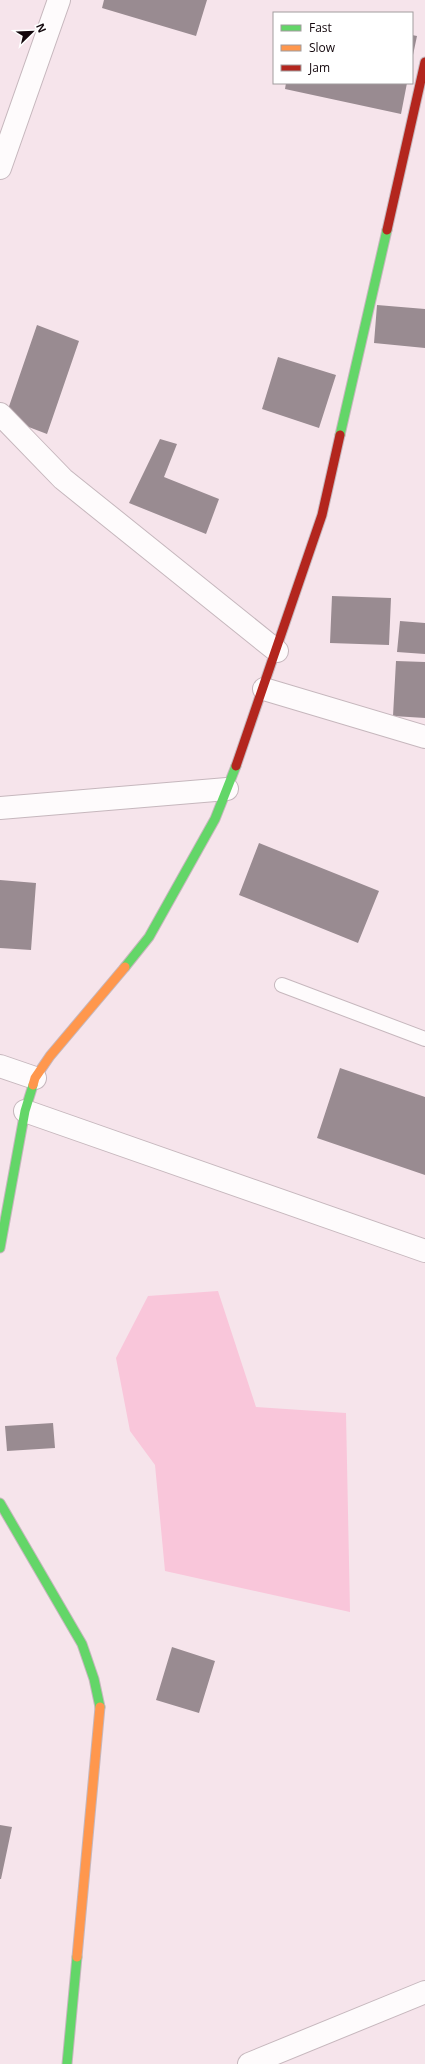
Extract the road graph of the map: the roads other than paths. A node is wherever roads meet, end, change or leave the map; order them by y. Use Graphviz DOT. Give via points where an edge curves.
graph roads {
  1 [pos="58,0"];
  2 [pos="425,62"];
  3 [pos="0,168"];
  4 [pos="0,414"];
  5 [pos="277,651"];
  6 [pos="264,689"];
  7 [pos="425,737"];
  8 [pos="227,789"];
  9 [pos="0,808"];
  10 [pos="282,985"];
  11 [pos="425,1039"];
  12 [pos="0,1066"];
  13 [pos="35,1078"];
  14 [pos="25,1111"];
  15 [pos="0,1248"];
  16 [pos="425,1251"];
  17 [pos="0,1503"];
  18 [pos="425,1992"];
  19 [pos="67,2064"];
  20 [pos="250,2064"];
  1 -- 3 [label="street"];
  2 -- 5 [label="street" via="322,516"];
  4 -- 5 [label="street" via="62,479"];
  5 -- 6 [label="street"];
  6 -- 7 [label="street"];
  6 -- 8 [label="street"];
  8 -- 9 [label="street"];
  8 -- 13 [label="street" via="215,819 148,937 50,1056"];
  10 -- 11 [label="lane"];
  12 -- 13 [label="street"];
  13 -- 14 [label="street"];
  14 -- 15 [label="street"];
  14 -- 16 [label="street"];
  17 -- 19 [label="street" via="82,1644 100,1706"];
  18 -- 20 [label="street"];
}
